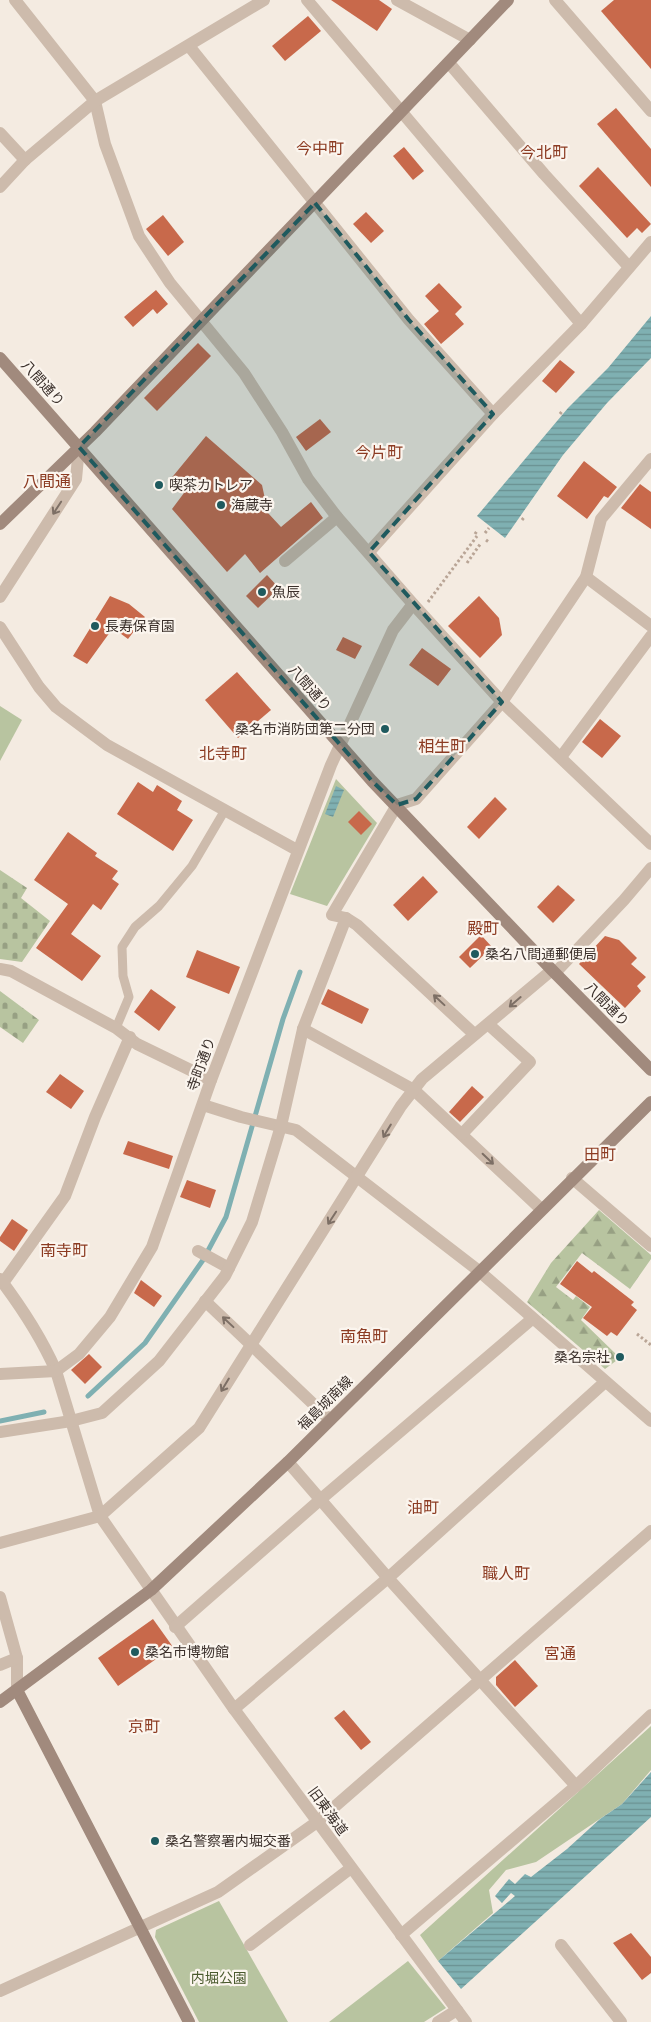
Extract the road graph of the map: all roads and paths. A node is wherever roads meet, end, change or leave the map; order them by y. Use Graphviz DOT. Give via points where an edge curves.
graph roads {
  1 [pos="15,0"];
  2 [pos="264,0"];
  3 [pos="307,0"];
  4 [pos="397,0"];
  5 [pos="508,0"];
  6 [pos="555,0"];
  7 [pos="470,40"];
  8 [pos="189,46"];
  9 [pos="449,64"];
  10 [pos="95,102"];
  11 [pos="651,111"];
  12 [pos="400,112"];
  13 [pos="0,133"];
  14 [pos="25,160"];
  15 [pos="0,187"];
  16 [pos="316,203"];
  17 [pos="651,242"];
  18 [pos="629,267"];
  19 [pos="200,321"];
  20 [pos="581,324"];
  21 [pos="0,358"];
  22 [pos="563,410"];
  23 [pos="492,414"];
  24 [pos="560,414"];
  25 [pos="79,447"];
  26 [pos="651,459"];
  27 [pos="525,516"];
  28 [pos="338,517"];
  29 [pos="522,520"];
  30 [pos="0,524"];
  31 [pos="489,528"];
  32 [pos="485,533"];
  33 [pos="477,534"];
  34 [pos="481,543"];
  35 [pos="369,552"];
  36 [pos="285,561"];
  37 [pos="467,563"];
  38 [pos="586,577"];
  39 [pos="0,598"];
  40 [pos="416,608"];
  41 [pos="651,626"];
  42 [pos="0,627"];
  43 [pos="651,636"];
  44 [pos="502,702"];
  45 [pos="340,744"];
  46 [pos="561,757"];
  47 [pos="397,806"];
  48 [pos="225,810"];
  49 [pos="651,844"];
  50 [pos="297,850"];
  51 [pos="651,868"];
  52 [pos="346,918"];
  53 [pos="0,969"];
  54 [pos="553,971"];
  55 [pos="488,1024"];
  56 [pos="116,1028"];
  57 [pos="303,1029"];
  58 [pos="474,1034"];
  59 [pos="130,1037"];
  60 [pos="651,1070"];
  61 [pos="211,1080"];
  62 [pos="414,1090"];
  63 [pos="651,1102"];
  64 [pos="203,1105"];
  65 [pos="277,1125"];
  66 [pos="462,1134"];
  67 [pos="359,1177"];
  68 [pos="572,1178"];
  69 [pos="540,1209"];
  70 [pos="651,1246"];
  71 [pos="198,1251"];
  72 [pos="229,1268"];
  73 [pos="479,1271"];
  74 [pos="1,1281"];
  75 [pos="205,1301"];
  76 [pos="532,1320"];
  77 [pos="637,1334"];
  78 [pos="250,1344"];
  79 [pos="651,1345"];
  80 [pos="56,1371"];
  81 [pos="0,1374"];
  82 [pos="605,1382"];
  83 [pos="329,1420"];
  84 [pos="71,1421"];
  85 [pos="651,1421"];
  86 [pos="0,1432"];
  87 [pos="288,1462"];
  88 [pos="320,1500"];
  89 [pos="100,1516"];
  90 [pos="651,1531"];
  91 [pos="0,1542"];
  92 [pos="388,1578"];
  93 [pos="151,1590"];
  94 [pos="0,1597"];
  95 [pos="175,1627"];
  96 [pos="17,1658"];
  97 [pos="0,1665"];
  98 [pos="480,1680"];
  99 [pos="17,1690"];
  100 [pos="0,1702"];
  101 [pos="234,1709"];
  102 [pos="651,1715"];
  103 [pos="576,1786"];
  104 [pos="317,1822"];
  105 [pos="352,1868"];
  106 [pos="140,1927"];
  107 [pos="401,1935"];
  108 [pos="250,1945"];
  109 [pos="561,1945"];
  110 [pos="0,1991"];
  111 [pos="457,2010"];
  112 [pos="188,2022"];
  113 [pos="438,2022"];
  114 [pos="466,2022"];
  115 [pos="620,2022"];
  1 -- 10 [label="street"];
  2 -- 8 [label="street"];
  3 -- 12 [label="street"];
  4 -- 7 [label="street"];
  5 -- 7 [label="street"];
  6 -- 11 [label="street"];
  7 -- 9 [label="street"];
  8 -- 10 [label="street"];
  8 -- 16 [label="street"];
  9 -- 12 [label="street"];
  9 -- 18 [label="street"];
  10 -- 14 [label="street"];
  10 -- 19 [label="street" via="108,151 139,236"];
  12 -- 16 [label="street"];
  12 -- 20 [label="street"];
  13 -- 14 [label="street"];
  14 -- 15 [label="street"];
  16 -- 19 [label="street"];
  16 -- 23 [label="street" via="409,320"];
  17 -- 18 [label="street"];
  18 -- 20 [label="street"];
  19 -- 25 [label="street"];
  19 -- 28 [label="street" via="244,373 308,479"];
  20 -- 23 [label="street"];
  21 -- 25 [label="street, 八間通り"];
  22 -- 24 [label="path"];
  23 -- 35 [label="street"];
  25 -- 30 [label="street"];
  25 -- 39 [label="street, one-way" via="76,479"];
  25 -- 45 [label="street, 八間通り"];
  26 -- 38 [label="street" via="601,520"];
  27 -- 29 [label="path"];
  28 -- 35 [label="street"];
  28 -- 36 [label="street"];
  31 -- 32 [label="path"];
  33 -- 40 [label="path"];
  34 -- 37 [label="path"];
  35 -- 40 [label="street"];
  38 -- 41 [label="street"];
  38 -- 44 [label="street"];
  40 -- 44 [label="street"];
  40 -- 45 [label="street, 寺町通り" via="393,630"];
  42 -- 48 [label="street" via="56,707 107,745"];
  43 -- 46 [label="street"];
  44 -- 46 [label="street"];
  44 -- 47 [label="street" via="416,800"];
  45 -- 47 [label="street, 八間通り"];
  45 -- 50 [label="street, 寺町通り"];
  46 -- 49 [label="street"];
  47 -- 52 [label="street" via="332,915"];
  47 -- 54 [label="street, 八間通り"];
  48 -- 50 [label="street"];
  48 -- 56 [label="lane" via="192,866 159,906 135,927 122,947 123,976 129,997"];
  50 -- 61 [label="street, 寺町通り"];
  51 -- 54 [label="street"];
  52 -- 57 [label="street"];
  58 -- 52 [label="street, one-way"];
  53 -- 56 [label="street" via="11,970"];
  54 -- 55 [label="street, one-way"];
  54 -- 60 [label="street, 八間通り"];
  55 -- 58 [label="street"];
  55 -- 66 [label="street" via="530,1062"];
  56 -- 59 [label="street"];
  57 -- 62 [label="street"];
  57 -- 65 [label="street"];
  58 -- 62 [label="street" via="422,1079"];
  59 -- 61 [label="street" via="137,1044"];
  59 -- 74 [label="street" via="95,1117 66,1196"];
  61 -- 64 [label="street, 寺町通り"];
  62 -- 66 [label="street"];
  62 -- 67 [label="street, one-way"];
  63 -- 68 [label="street, 福島城南線"];
  64 -- 65 [label="street"];
  64 -- 80 [label="street, 寺町通り" via="152,1247 110,1317 79,1354"];
  65 -- 67 [label="street" via="296,1130"];
  65 -- 72 [label="street" via="252,1222"];
  66 -- 69 [label="street, one-way"];
  67 -- 73 [label="street"];
  67 -- 78 [label="street, one-way"];
  68 -- 69 [label="street, 福島城南線"];
  68 -- 70 [label="street"];
  69 -- 73 [label="street, 福島城南線"];
  71 -- 72 [label="street"];
  72 -- 75 [label="street"];
  73 -- 76 [label="street"];
  73 -- 83 [label="street, 福島城南線"];
  74 -- 80 [label="street, 旧東海道" via="37,1331"];
  78 -- 75 [label="street, one-way"];
  75 -- 84 [label="street" via="159,1361 102,1413"];
  76 -- 82 [label="street"];
  76 -- 88 [label="street"];
  77 -- 79 [label="path"];
  78 -- 83 [label="street"];
  78 -- 89 [label="street, one-way" via="199,1428"];
  80 -- 81 [label="street"];
  80 -- 84 [label="street, 旧東海道"];
  82 -- 85 [label="street"];
  82 -- 92 [label="street"];
  83 -- 87 [label="street, 福島城南線"];
  84 -- 86 [label="street"];
  84 -- 89 [label="street, 旧東海道"];
  87 -- 88 [label="street"];
  87 -- 93 [label="street, 福島城南線"];
  88 -- 92 [label="street"];
  88 -- 95 [label="street"];
  89 -- 91 [label="street"];
  89 -- 93 [label="street, 旧東海道"];
  90 -- 98 [label="street"];
  92 -- 98 [label="street"];
  92 -- 101 [label="street"];
  93 -- 95 [label="street, 旧東海道"];
  93 -- 99 [label="street, 福島城南線"];
  94 -- 96 [label="street"];
  95 -- 101 [label="street, 旧東海道"];
  96 -- 97 [label="street"];
  96 -- 99 [label="street"];
  98 -- 103 [label="street"];
  98 -- 104 [label="street"];
  99 -- 100 [label="street, 福島城南線"];
  99 -- 106 [label="street"];
  101 -- 104 [label="street, 旧東海道"];
  102 -- 103 [label="street"];
  103 -- 107 [label="street"];
  104 -- 105 [label="street, 旧東海道"];
  104 -- 106 [label="street" via="218,1892"];
  105 -- 107 [label="street, 旧東海道"];
  105 -- 108 [label="street"];
  106 -- 110 [label="street"];
  106 -- 112 [label="street"];
  107 -- 111 [label="street, 旧東海道"];
  109 -- 115 [label="street"];
  111 -- 113 [label="street"];
  111 -- 114 [label="street, 旧東海道"];
}
